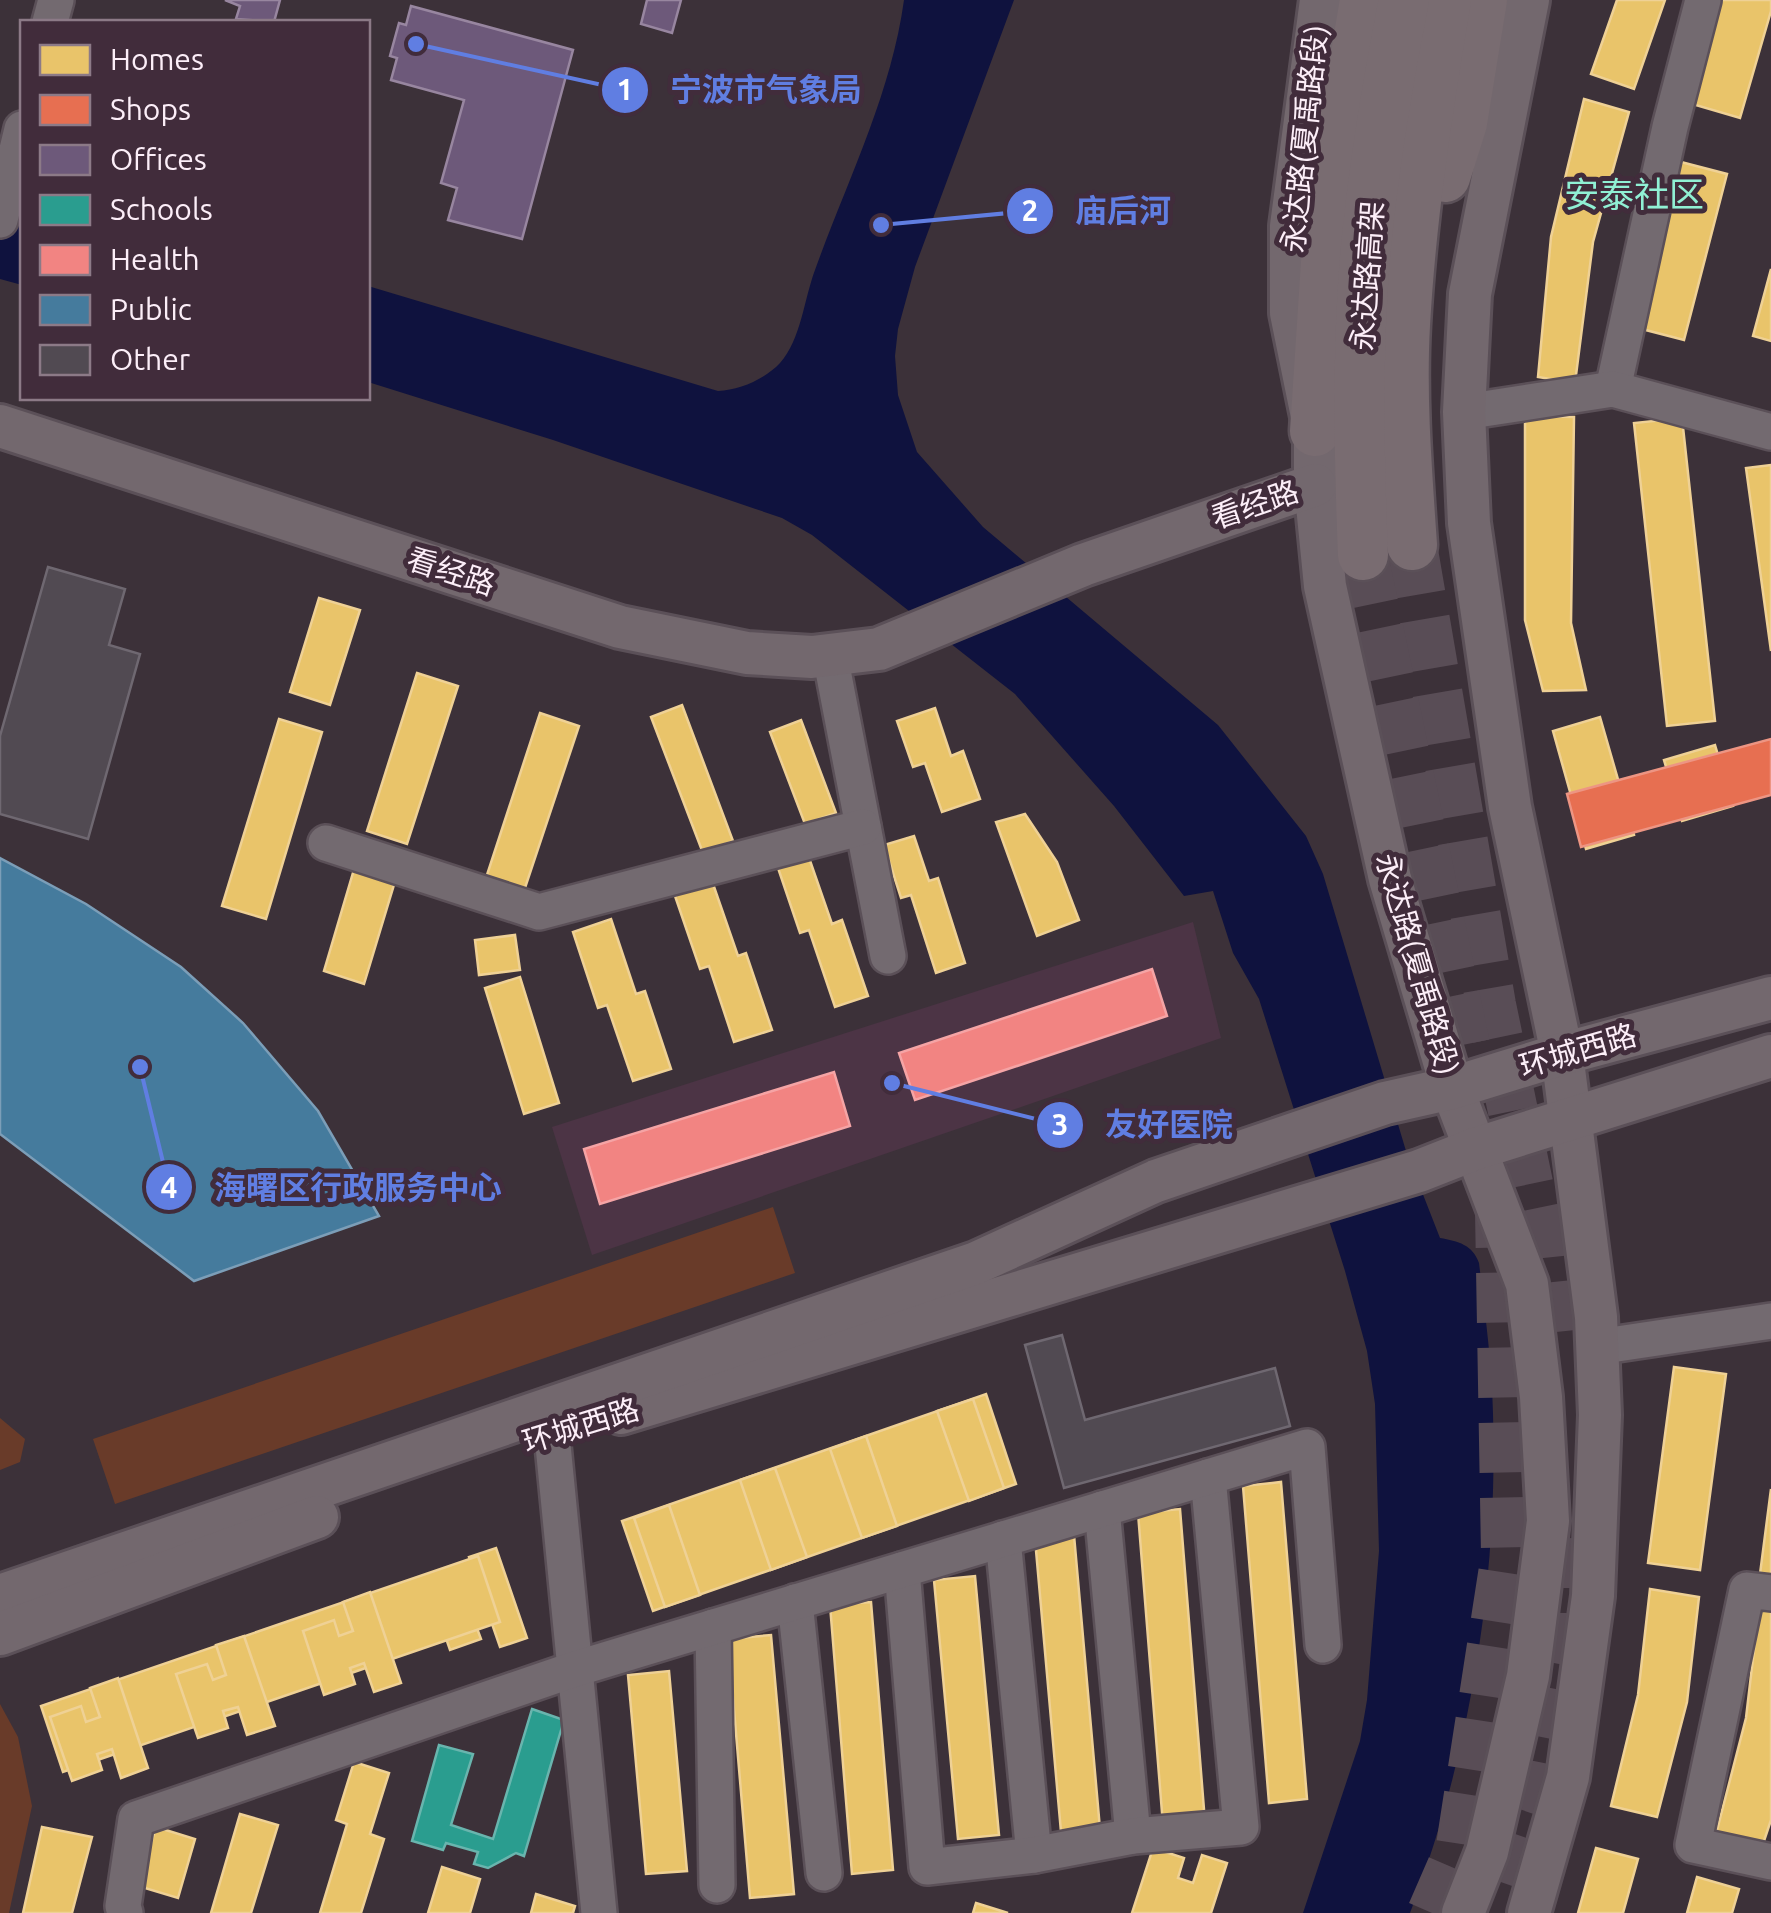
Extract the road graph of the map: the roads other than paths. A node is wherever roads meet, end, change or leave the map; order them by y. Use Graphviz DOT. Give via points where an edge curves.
graph roads {
  1 [pos="1321,0"];
  2 [pos="1365,0"];
  3 [pos="1404,0"];
  4 [pos="1446,0"];
  5 [pos="1482,0"];
  6 [pos="1528,0"];
  7 [pos="1704,0"];
  8 [pos="20,139"];
  9 [pos="0,220"];
  10 [pos="1404,326"];
  11 [pos="1613,389"];
  12 [pos="1464,412"];
  13 [pos="0,426"];
  14 [pos="1315,430"];
  15 [pos="1771,432"];
  16 [pos="1315,484"];
  17 [pos="1412,545"];
  18 [pos="1364,555"];
  19 [pos="830,655"];
  20 [pos="863,827"];
  21 [pos="326,843"];
  22 [pos="888,956"];
  23 [pos="1771,998"];
  24 [pos="1562,1054"];
  25 [pos="1771,1056"];
  26 [pos="1452,1088"];
  27 [pos="1572,1118"];
  28 [pos="1475,1149"];
  29 [pos="1771,1321"];
  30 [pos="1598,1347"];
  31 [pos="552,1435"];
  32 [pos="1208,1477"];
  33 [pos="1102,1509"];
  34 [pos="1003,1539"];
  35 [pos="902,1570"];
  36 [pos="1771,1593"];
  37 [pos="0,1596"];
  38 [pos="795,1602"];
  39 [pos="713,1627"];
  40 [pos="0,1634"];
  41 [pos="1322,1645"];
  42 [pos="575,1669"];
  43 [pos="1133,1836"];
  44 [pos="1034,1856"];
  45 [pos="1771,1862"];
  46 [pos="824,1873"];
  47 [pos="717,1886"];
  48 [pos="124,1913"];
  49 [pos="598,1913"];
  50 [pos="1464,1913"];
  51 [pos="1529,1913"];
  1 -- 14 [label="main road, 永达路(夏禹路段)" via="1291,226 1291,313"];
  2 -- 14 [label="highway" via="1329,216"];
  3 -- 18 [label="highway, 永达路高架" via="1382,112 1365,260 1359,450"];
  4 -- 10 [label="highway, 永达路高架"];
  5 -- 10 [label="highway" via="1462,123"];
  6 -- 12 [label="main road" via="1470,294"];
  7 -- 11 [label="street"];
  8 -- 9 [label="street"];
  10 -- 17 [label="highway, 永达路高架"];
  11 -- 12 [label="street"];
  11 -- 15 [label="street"];
  12 -- 24 [label="main road" via="1469,523 1510,806"];
  13 -- 19 [label="main road, 看经路" via="620,627 747,653"];
  14 -- 16 [label="main road, 永达路(夏禹路段)"];
  16 -- 19 [label="main road, 看经路" via="1083,565 879,649"];
  16 -- 26 [label="main road, 永达路(夏禹路段)" via="1325,586 1390,878"];
  19 -- 20 [label="street"];
  20 -- 21 [label="street" via="539,912"];
  20 -- 22 [label="street"];
  23 -- 24 [label="main road, 环城西路"];
  24 -- 26 [label="main road, 环城西路"];
  24 -- 27 [label="main road"];
  25 -- 27 [label="main road, 环城西路"];
  26 -- 28 [label="main road, 永达路(夏禹路段)"];
  26 -- 37 [label="main road, 环城西路" via="1385,1104 1156,1182 976,1263"];
  27 -- 28 [label="main road, 环城西路"];
  27 -- 30 [label="main road"];
  28 -- 31 [label="main road, 环城西路"];
  28 -- 50 [label="main road, 永达路(夏禹路段)" via="1528,1284 1548,1521 1528,1676 1487,1852"];
  29 -- 30 [label="street"];
  30 -- 51 [label="main road" via="1593,1596 1568,1778"];
  31 -- 40 [label="main road, 环城西路"];
  31 -- 42 [label="street"];
  32 -- 33 [label="street"];
  32 -- 41 [label="street" via="1306,1447"];
  32 -- 43 [label="street" via="1241,1827"];
  33 -- 34 [label="street"];
  33 -- 43 [label="street"];
  34 -- 35 [label="street"];
  34 -- 44 [label="street"];
  35 -- 38 [label="street"];
  35 -- 44 [label="street" via="927,1867"];
  36 -- 45 [label="street" via="1746,1590 1694,1846"];
  38 -- 39 [label="street"];
  38 -- 46 [label="street"];
  39 -- 42 [label="street"];
  39 -- 47 [label="street"];
  42 -- 48 [label="street" via="136,1818"];
  42 -- 49 [label="street"];
  43 -- 44 [label="street"];
}
